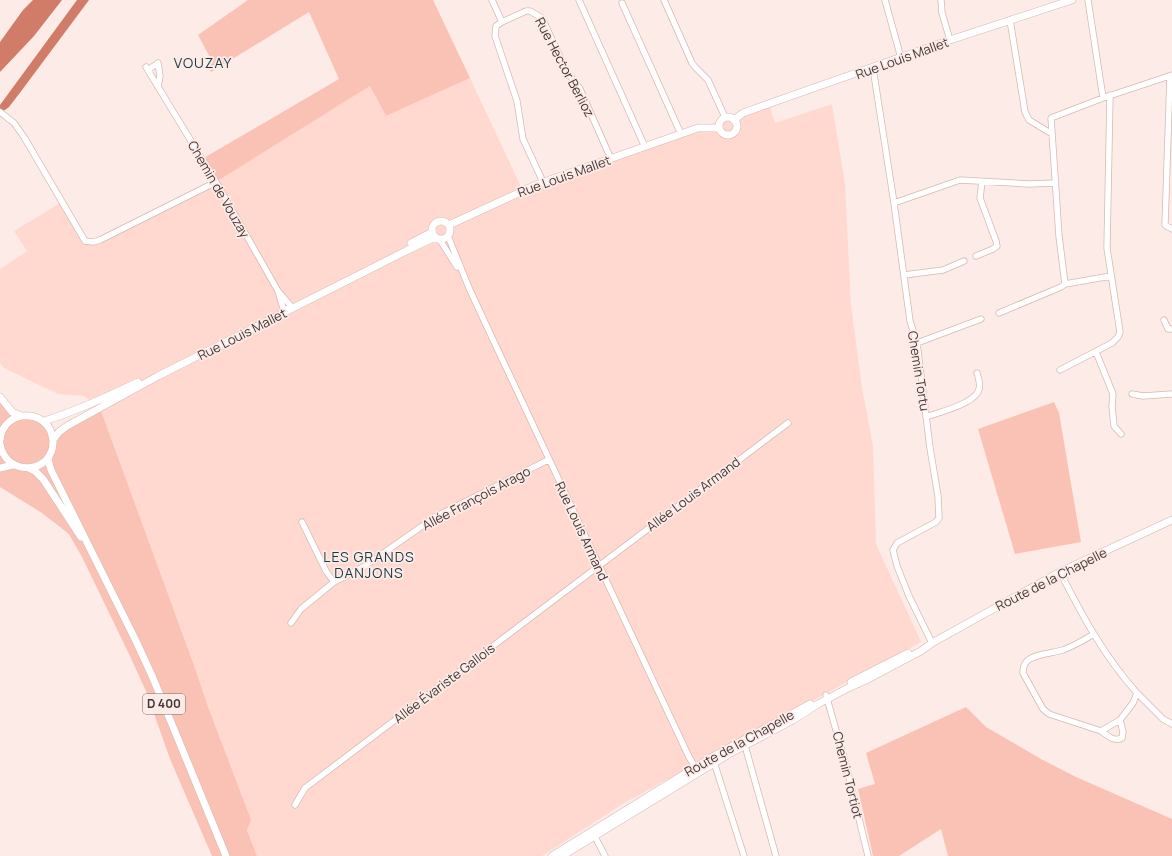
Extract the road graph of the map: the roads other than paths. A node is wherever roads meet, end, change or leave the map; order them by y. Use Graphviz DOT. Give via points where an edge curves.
graph roads {
  1 [pos="492,0"];
  2 [pos="579,0"];
  3 [pos="664,0"];
  4 [pos="884,0"];
  5 [pos="941,0"];
  6 [pos="1072,0"];
  7 [pos="1088,0"];
  8 [pos="622,3"];
  9 [pos="1010,20"];
  10 [pos="502,22"];
  11 [pos="950,40"];
  12 [pos="901,58"];
  13 [pos="873,68"];
  14 [pos="1171,75"];
  15 [pos="158,87"];
  16 [pos="1110,95"];
  17 [pos="1103,98"];
  18 [pos="1,113"];
  19 [pos="725,117"];
  20 [pos="734,120"];
  21 [pos="719,128"];
  22 [pos="681,134"];
  23 [pos="1052,134"];
  24 [pos="645,147"];
  25 [pos="611,159"];
  26 [pos="1169,164"];
  27 [pos="216,182"];
  28 [pos="543,182"];
  29 [pos="982,182"];
  30 [pos="1055,183"];
  31 [pos="894,203"];
  32 [pos="448,225"];
  33 [pos="1172,229"];
  34 [pos="432,232"];
  35 [pos="448,236"];
  36 [pos="439,239"];
  37 [pos="976,256"];
  38 [pos="964,261"];
  39 [pos="904,275"];
  40 [pos="1111,276"];
  41 [pos="1065,284"];
  42 [pos="469,288"];
  43 [pos="287,308"];
  44 [pos="999,313"];
  45 [pos="981,319"];
  46 [pos="1164,320"];
  47 [pos="1172,329"];
  48 [pos="917,344"];
  49 [pos="1096,352"];
  50 [pos="1060,370"];
  51 [pos="977,373"];
  52 [pos="1132,394"];
  53 [pos="1172,394"];
  54 [pos="0,397"];
  55 [pos="21,416"];
  56 [pos="926,417"];
  57 [pos="0,420"];
  58 [pos="41,420"];
  59 [pos="788,423"];
  60 [pos="1121,434"];
  61 [pos="0,438"];
  62 [pos="53,440"];
  63 [pos="0,444"];
  64 [pos="50,454"];
  65 [pos="548,460"];
  66 [pos="14,465"];
  67 [pos="0,468"];
  68 [pos="29,468"];
  69 [pos="1172,520"];
  70 [pos="302,522"];
  71 [pos="93,556"];
  72 [pos="599,566"];
  73 [pos="1060,572"];
  74 [pos="334,582"];
  75 [pos="291,623"];
  76 [pos="1094,634"];
  77 [pos="932,642"];
  78 [pos="1137,693"];
  79 [pos="827,697"];
  80 [pos="1120,720"];
  81 [pos="1172,724"];
  82 [pos="1101,731"];
  83 [pos="744,742"];
  84 [pos="713,760"];
  85 [pos="697,770"];
  86 [pos="295,805"];
  87 [pos="593,833"];
  88 [pos="226,856"];
  89 [pos="552,856"];
  90 [pos="562,856"];
  91 [pos="605,856"];
  92 [pos="744,856"];
  93 [pos="776,856"];
  94 [pos="868,856"];
  1 -- 10 [label="street"];
  2 -- 24 [label="street"];
  3 -- 19 [label="street" via="692,63 708,80"];
  4 -- 12 [label="street"];
  5 -- 11 [label="street"];
  6 -- 9 [label="main road, Rue Louis Mallet"];
  7 -- 17 [label="street"];
  8 -- 22 [label="street"];
  9 -- 11 [label="main road, Rue Louis Mallet"];
  9 -- 23 [label="street" via="1025,112 1029,120"];
  10 -- 25 [label="street, Rue Hector Berlioz" via="526,11 542,18 567,72 580,88"];
  10 -- 28 [label="street" via="496,26 495,36 518,105 523,140"];
  11 -- 12 [label="main road, Rue Louis Mallet"];
  12 -- 13 [label="main road, Rue Louis Mallet"];
  13 -- 20 [label="main road, Rue Louis Mallet" via="743,113"];
  13 -- 31 [label="street, Chemin Tortu"];
  14 -- 16 [label="street"];
  14 -- 26 [label="street"];
  15 -- 15 [label="street, Chemin de Vouzay" via="147,68 158,64 160,76"];
  15 -- 27 [label="street, Chemin de Vouzay"];
  16 -- 17 [label="street"];
  16 -- 40 [label="street" via="1107,248"];
  17 -- 23 [label="street" via="1051,118"];
  18 -- 27 [label="street" via="14,122 24,137 85,241 100,240"];
  19 -- 20 [label="main road"];
  19 -- 21 [label="main road"];
  20 -- 21 [label="main road, Rue Louis Mallet" via="736,127 733,133 726,134"];
  21 -- 22 [label="main road, Rue Louis Mallet" via="698,128"];
  22 -- 24 [label="main road, Rue Louis Mallet"];
  23 -- 30 [label="street"];
  24 -- 25 [label="main road, Rue Louis Mallet"];
  25 -- 28 [label="main road, Rue Louis Mallet"];
  26 -- 33 [label="street" via="1164,225"];
  27 -- 43 [label="street, Chemin de Vouzay"];
  28 -- 32 [label="main road, Rue Louis Mallet"];
  29 -- 30 [label="street"];
  29 -- 31 [label="street" via="954,181"];
  29 -- 37 [label="street" via="980,198 997,246"];
  30 -- 41 [label="street"];
  31 -- 39 [label="street, Chemin Tortu"];
  32 -- 34 [label="main road, Rue Louis Mallet" via="444,221 438,222 433,226"];
  32 -- 35 [label="main road"];
  34 -- 36 [label="main road"];
  34 -- 43 [label="main road, Rue Louis Mallet"];
  35 -- 36 [label="main road, Rue Louis Mallet"];
  35 -- 42 [label="street, Rue Louis Armand"];
  36 -- 42 [label="street, Rue Louis Armand"];
  36 -- 43 [label="main road, Rue Louis Mallet" via="431,239 410,248"];
  38 -- 39 [label="street" via="943,270"];
  39 -- 48 [label="street, Chemin Tortu" via="910,322"];
  40 -- 41 [label="street"];
  40 -- 49 [label="street" via="1120,332 1116,340"];
  41 -- 44 [label="street"];
  42 -- 65 [label="street, Rue Louis Armand"];
  43 -- 58 [label="main road, Rue Louis Mallet" via="96,402 64,415"];
  43 -- 62 [label="main road, Rue Louis Mallet" via="74,422 58,432"];
  45 -- 48 [label="street"];
  46 -- 47 [label="street" via="1168,329"];
  48 -- 56 [label="street, Chemin Tortu"];
  49 -- 50 [label="street"];
  49 -- 60 [label="street" via="1113,394 1114,426"];
  51 -- 56 [label="street" via="978,391 970,400"];
  52 -- 53 [label="street"];
  54 -- 55 [label="main road" via="12,412"];
  55 -- 58 [label="main road" via="32,416"];
  55 -- 61 [label="main road" via="9,422"];
  56 -- 77 [label="street, Chemin Tortu" via="939,518 897,543 894,550 897,566 909,596"];
  57 -- 61 [label="main road"];
  58 -- 62 [label="main road" via="50,430"];
  59 -- 72 [label="street, Allée Louis Armand"];
  62 -- 64 [label="main road"];
  63 -- 66 [label="main road" via="6,458"];
  64 -- 68 [label="main road" via="39,465"];
  64 -- 71 [label="main road, D 400" via="48,460 60,489 91,547"];
  65 -- 72 [label="street, Rue Louis Armand"];
  65 -- 74 [label="street, Allée François Arago" via="435,517 371,562"];
  66 -- 67 [label="main road"];
  66 -- 68 [label="main road"];
  68 -- 71 [label="main road, D 400" via="43,478"];
  69 -- 73 [label="main road, Route de la Chapelle"];
  70 -- 74 [label="street"];
  71 -- 88 [label="main road, D 400" via="153,678"];
  72 -- 85 [label="street, Rue Louis Armand" via="685,750"];
  72 -- 86 [label="street, Allée Évariste Gallois" via="305,788"];
  73 -- 76 [label="street"];
  73 -- 77 [label="main road, Route de la Chapelle"];
  74 -- 75 [label="street, Allée François Arago" via="301,609"];
  76 -- 78 [label="street" via="1116,669"];
  76 -- 82 [label="street" via="1064,649 1034,657 1026,662 1022,673 1043,709 1049,714"];
  77 -- 79 [label="main road, Route de la Chapelle"];
  78 -- 80 [label="street"];
  78 -- 81 [label="street" via="1163,719"];
  79 -- 83 [label="main road, Route de la Chapelle"];
  79 -- 94 [label="street, Chemin Tortiot"];
  80 -- 82 [label="street"];
  80 -- 82 [label="street" via="1122,738 1112,739"];
  83 -- 84 [label="main road, Route de la Chapelle"];
  83 -- 93 [label="street"];
  84 -- 85 [label="main road, Route de la Chapelle"];
  84 -- 92 [label="street"];
  85 -- 87 [label="main road, Route de la Chapelle"];
  87 -- 89 [label="main road, Route de la Chapelle"];
  87 -- 90 [label="main road, Route de la Chapelle"];
  87 -- 91 [label="street"];
}
